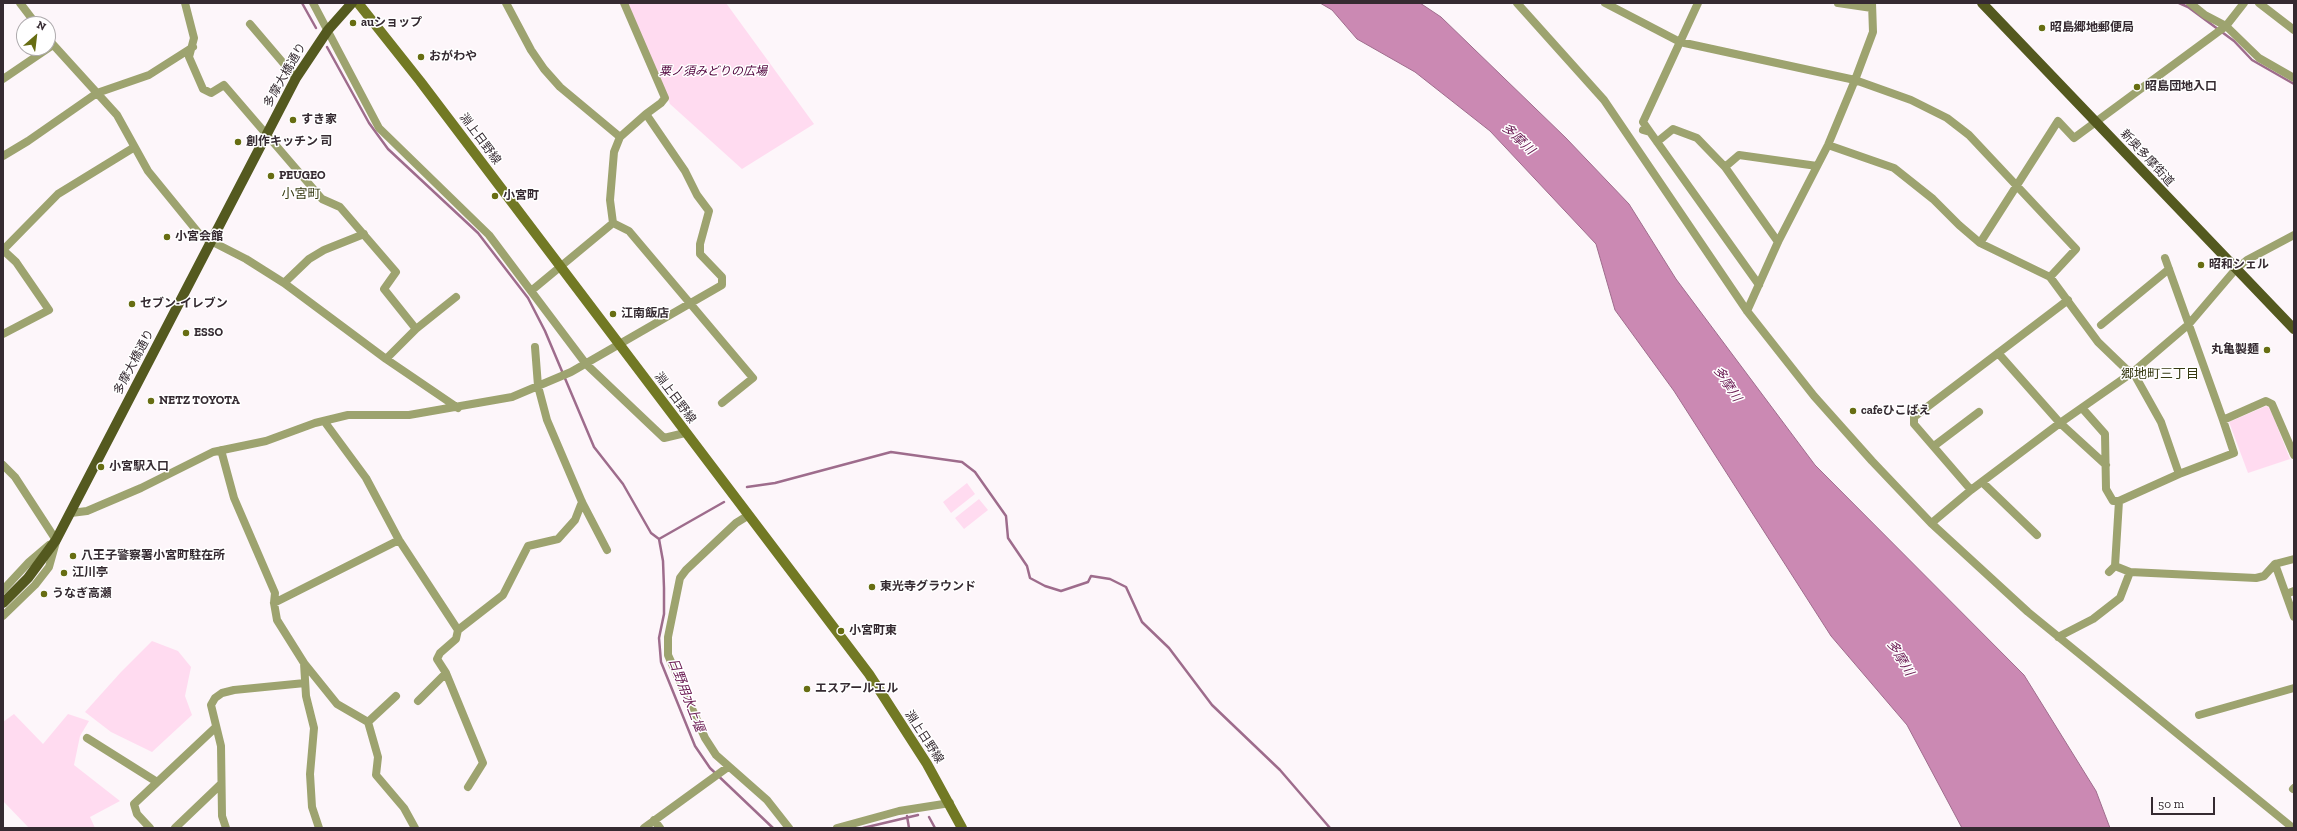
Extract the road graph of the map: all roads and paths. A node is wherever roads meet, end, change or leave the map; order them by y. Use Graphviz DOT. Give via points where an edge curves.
graph roads {
  1 [pos="20,3"];
  2 [pos="185,3"];
  3 [pos="313,3"];
  4 [pos="352,3"];
  5 [pos="358,3"];
  6 [pos="506,3"];
  7 [pos="624,3"];
  8 [pos="1517,3"];
  9 [pos="1605,3"];
  10 [pos="1698,3"];
  11 [pos="1838,3"];
  12 [pos="1982,3"];
  13 [pos="2190,3"];
  14 [pos="2244,3"];
  15 [pos="2259,3"];
  16 [pos="1872,6"];
  17 [pos="30,16"];
  18 [pos="250,24"];
  19 [pos="2222,29"];
  20 [pos="328,30"];
  21 [pos="2294,30"];
  22 [pos="1680,42"];
  23 [pos="193,47"];
  24 [pos="56,49"];
  25 [pos="32,56"];
  26 [pos="2293,74"];
  27 [pos="296,78"];
  28 [pos="3,79"];
  29 [pos="1855,80"];
  30 [pos="97,93"];
  31 [pos="646,114"];
  32 [pos="2095,121"];
  33 [pos="266,135"];
  34 [pos="620,137"];
  35 [pos="1656,142"];
  36 [pos="1828,145"];
  37 [pos="134,148"];
  38 [pos="3,156"];
  39 [pos="1817,166"];
  40 [pos="1725,167"];
  41 [pos="2017,187"];
  42 [pos="614,222"];
  43 [pos="364,234"];
  44 [pos="2294,235"];
  45 [pos="211,241"];
  46 [pos="1778,242"];
  47 [pos="1980,243"];
  48 [pos="3,250"];
  49 [pos="2164,258"];
  50 [pos="560,268"];
  51 [pos="2168,269"];
  52 [pos="2235,270"];
  53 [pos="2050,277"];
  54 [pos="284,283"];
  55 [pos="1759,285"];
  56 [pos="531,291"];
  57 [pos="456,297"];
  58 [pos="2068,300"];
  59 [pos="690,304"];
  60 [pos="1747,311"];
  61 [pos="2189,324"];
  62 [pos="2101,325"];
  63 [pos="416,329"];
  64 [pos="2294,329"];
  65 [pos="3,334"];
  66 [pos="618,345"];
  67 [pos="535,348"];
  68 [pos="1998,354"];
  69 [pos="386,359"];
  70 [pos="586,364"];
  71 [pos="2133,372"];
  72 [pos="538,386"];
  73 [pos="722,403"];
  74 [pos="458,408"];
  75 [pos="2082,408"];
  76 [pos="1979,412"];
  77 [pos="2223,420"];
  78 [pos="324,421"];
  79 [pos="2060,423"];
  80 [pos="685,433"];
  81 [pos="1934,446"];
  82 [pos="221,450"];
  83 [pos="2294,455"];
  84 [pos="2106,465"];
  85 [pos="3,466"];
  86 [pos="2179,474"];
  87 [pos="1982,482"];
  88 [pos="1971,490"];
  89 [pos="2119,501"];
  90 [pos="582,502"];
  91 [pos="71,513"];
  92 [pos="749,515"];
  93 [pos="1934,521"];
  94 [pos="2037,535"];
  95 [pos="56,540"];
  96 [pos="399,540"];
  97 [pos="607,550"];
  98 [pos="2294,559"];
  99 [pos="2275,564"];
  100 [pos="2130,572"];
  101 [pos="3,590"];
  102 [pos="2290,593"];
  103 [pos="3,603"];
  104 [pos="274,604"];
  105 [pos="3,616"];
  106 [pos="2294,618"];
  107 [pos="458,630"];
  108 [pos="2058,637"];
  109 [pos="304,663"];
  110 [pos="446,673"];
  111 [pos="305,683"];
  112 [pos="2294,688"];
  113 [pos="396,696"];
  114 [pos="418,701"];
  115 [pos="2199,714"];
  116 [pos="368,722"];
  117 [pos="216,727"];
  118 [pos="87,738"];
  119 [pos="728,767"];
  120 [pos="157,782"];
  121 [pos="221,784"];
  122 [pos="468,787"];
  123 [pos="950,803"];
  124 [pos="654,820"];
  125 [pos="150,828"];
  126 [pos="175,828"];
  127 [pos="226,828"];
  128 [pos="318,828"];
  129 [pos="415,828"];
  130 [pos="644,828"];
  131 [pos="660,828"];
  132 [pos="790,828"];
  133 [pos="837,828"];
  134 [pos="962,828"];
  135 [pos="2293,828"];
  1 -- 17 [label="street"];
  2 -- 23 [label="street" via="194,38"];
  3 -- 20 [label="street"];
  4 -- 20 [label="main road, 多摩大橋通り"];
  5 -- 50 [label="main road, 淵上日野線" via="420,81"];
  6 -- 34 [label="street" via="531,50 552,78"];
  7 -- 31 [label="street" via="665,98 661,104"];
  8 -- 60 [label="street" via="1604,100"];
  9 -- 22 [label="street"];
  10 -- 22 [label="street"];
  11 -- 16 [label="street"];
  12 -- 32 [label="main road, 新奥多摩街道"];
  13 -- 19 [label="street"];
  14 -- 19 [label="street"];
  15 -- 21 [label="street"];
  16 -- 29 [label="street" via="1873,32"];
  18 -- 27 [label="street"];
  19 -- 26 [label="street" via="2258,58"];
  19 -- 32 [label="street"];
  20 -- 27 [label="main road, 多摩大橋通り"];
  20 -- 56 [label="street" via="379,128 489,235"];
  22 -- 29 [label="street"];
  22 -- 35 [label="street" via="1643,122 1646,131"];
  23 -- 30 [label="street" via="150,75"];
  23 -- 33 [label="street" via="190,57 203,89 211,93 224,85"];
  24 -- 30 [label="street"];
  25 -- 28 [label="street"];
  27 -- 33 [label="main road, 多摩大橋通り"];
  29 -- 36 [label="street"];
  29 -- 41 [label="street" via="1911,100 1947,118 1970,135"];
  30 -- 37 [label="street" via="117,115"];
  30 -- 38 [label="street"];
  31 -- 34 [label="street"];
  31 -- 59 [label="street" via="709,211 700,244 700,254 722,277 722,285"];
  32 -- 41 [label="street" via="2074,138 2058,121"];
  32 -- 52 [label="main road, 新奥多摩街道"];
  33 -- 43 [label="street" via="322,199 340,207"];
  33 -- 45 [label="main road, 多摩大橋通り"];
  34 -- 42 [label="street" via="614,152 611,175 610,200"];
  35 -- 40 [label="street" via="1673,129 1697,138"];
  35 -- 55 [label="street"];
  36 -- 39 [label="street"];
  36 -- 47 [label="street" via="1894,168 1933,199"];
  37 -- 45 [label="street" via="179,211 201,236"];
  37 -- 48 [label="street" via="58,194"];
  39 -- 40 [label="street" via="1739,155"];
  39 -- 46 [label="street"];
  40 -- 46 [label="street"];
  41 -- 47 [label="street"];
  41 -- 53 [label="street" via="2076,249"];
  42 -- 50 [label="street"];
  42 -- 59 [label="street" via="628,231"];
  43 -- 54 [label="street" via="309,259"];
  43 -- 63 [label="street" via="396,272 384,289"];
  44 -- 52 [label="street" via="2246,260"];
  45 -- 54 [label="street"];
  45 -- 91 [label="main road, 多摩大橋通り"];
  46 -- 55 [label="street"];
  47 -- 53 [label="street"];
  48 -- 65 [label="street" via="16,262 49,310"];
  49 -- 51 [label="street"];
  50 -- 56 [label="street"];
  50 -- 66 [label="main road, 淵上日野線"];
  51 -- 61 [label="street"];
  51 -- 62 [label="street"];
  52 -- 61 [label="street"];
  52 -- 64 [label="main road, 新奥多摩街道"];
  53 -- 58 [label="street"];
  54 -- 69 [label="street"];
  55 -- 60 [label="street"];
  56 -- 70 [label="street"];
  57 -- 63 [label="street"];
  58 -- 68 [label="street"];
  58 -- 71 [label="street" via="2098,342 2126,369"];
  59 -- 66 [label="street"];
  59 -- 73 [label="street" via="753,378"];
  60 -- 108 [label="street" via="1814,396 1931,523"];
  61 -- 71 [label="street"];
  61 -- 77 [label="street"];
  63 -- 69 [label="street"];
  66 -- 70 [label="street"];
  66 -- 80 [label="main road, 淵上日野線"];
  67 -- 72 [label="street"];
  68 -- 79 [label="street"];
  68 -- 81 [label="street" via="1914,417 1914,424"];
  69 -- 74 [label="street"];
  70 -- 72 [label="street"];
  70 -- 80 [label="street" via="664,438"];
  71 -- 75 [label="street"];
  71 -- 86 [label="street" via="2161,422"];
  72 -- 74 [label="street" via="512,398"];
  72 -- 90 [label="street" via="547,420"];
  74 -- 78 [label="street" via="409,415 348,415"];
  75 -- 79 [label="street"];
  75 -- 84 [label="street" via="2105,434"];
  76 -- 81 [label="street"];
  77 -- 83 [label="street" via="2266,401 2272,404"];
  77 -- 86 [label="street" via="2234,453"];
  78 -- 82 [label="street" via="266,441"];
  78 -- 96 [label="street" via="366,478"];
  79 -- 84 [label="street"];
  79 -- 87 [label="street"];
  80 -- 92 [label="main road, 淵上日野線"];
  81 -- 88 [label="street"];
  82 -- 91 [label="street" via="87,511"];
  82 -- 104 [label="street" via="234,498 275,593"];
  84 -- 89 [label="street" via="2106,489 2112,501"];
  85 -- 95 [label="street" via="15,477"];
  86 -- 89 [label="street"];
  87 -- 88 [label="street"];
  87 -- 94 [label="street"];
  88 -- 93 [label="street"];
  89 -- 100 [label="street" via="2112,569"];
  90 -- 97 [label="street"];
  90 -- 107 [label="street" via="575,520 558,539 528,546 503,594"];
  91 -- 95 [label="main road, 多摩大橋通り"];
  92 -- 119 [label="street" via="736,523 680,578 668,637 668,655 705,738"];
  92 -- 123 [label="main road, 淵上日野線" via="869,674"];
  95 -- 101 [label="street" via="29,562"];
  95 -- 103 [label="main road, 多摩大橋通り" via="28,578"];
  95 -- 105 [label="street" via="50,567"];
  96 -- 104 [label="street"];
  96 -- 107 [label="street"];
  98 -- 99 [label="street"];
  99 -- 100 [label="street" via="2264,576 2256,578"];
  99 -- 102 [label="street"];
  100 -- 108 [label="street" via="2120,598 2093,619"];
  102 -- 106 [label="street"];
  104 -- 109 [label="street" via="277,620"];
  107 -- 110 [label="street" via="456,639 437,658"];
  108 -- 135 [label="street"];
  109 -- 111 [label="street"];
  109 -- 116 [label="street" via="337,704"];
  110 -- 114 [label="street"];
  110 -- 122 [label="street" via="483,763"];
  111 -- 117 [label="street" via="222,693 211,705"];
  111 -- 128 [label="street" via="314,728 310,774 312,807"];
  112 -- 115 [label="street"];
  113 -- 116 [label="street"];
  116 -- 129 [label="street" via="378,757 376,774 404,808"];
  117 -- 120 [label="street"];
  117 -- 121 [label="street" via="221,746"];
  118 -- 120 [label="street"];
  119 -- 124 [label="street"];
  119 -- 132 [label="street" via="767,800"];
  120 -- 125 [label="street" via="134,804 137,814"];
  121 -- 126 [label="street"];
  121 -- 127 [label="street" via="222,816"];
  123 -- 133 [label="street" via="899,812"];
  123 -- 134 [label="main road, 淵上日野線"];
  124 -- 130 [label="street"];
  124 -- 131 [label="street"];
}
